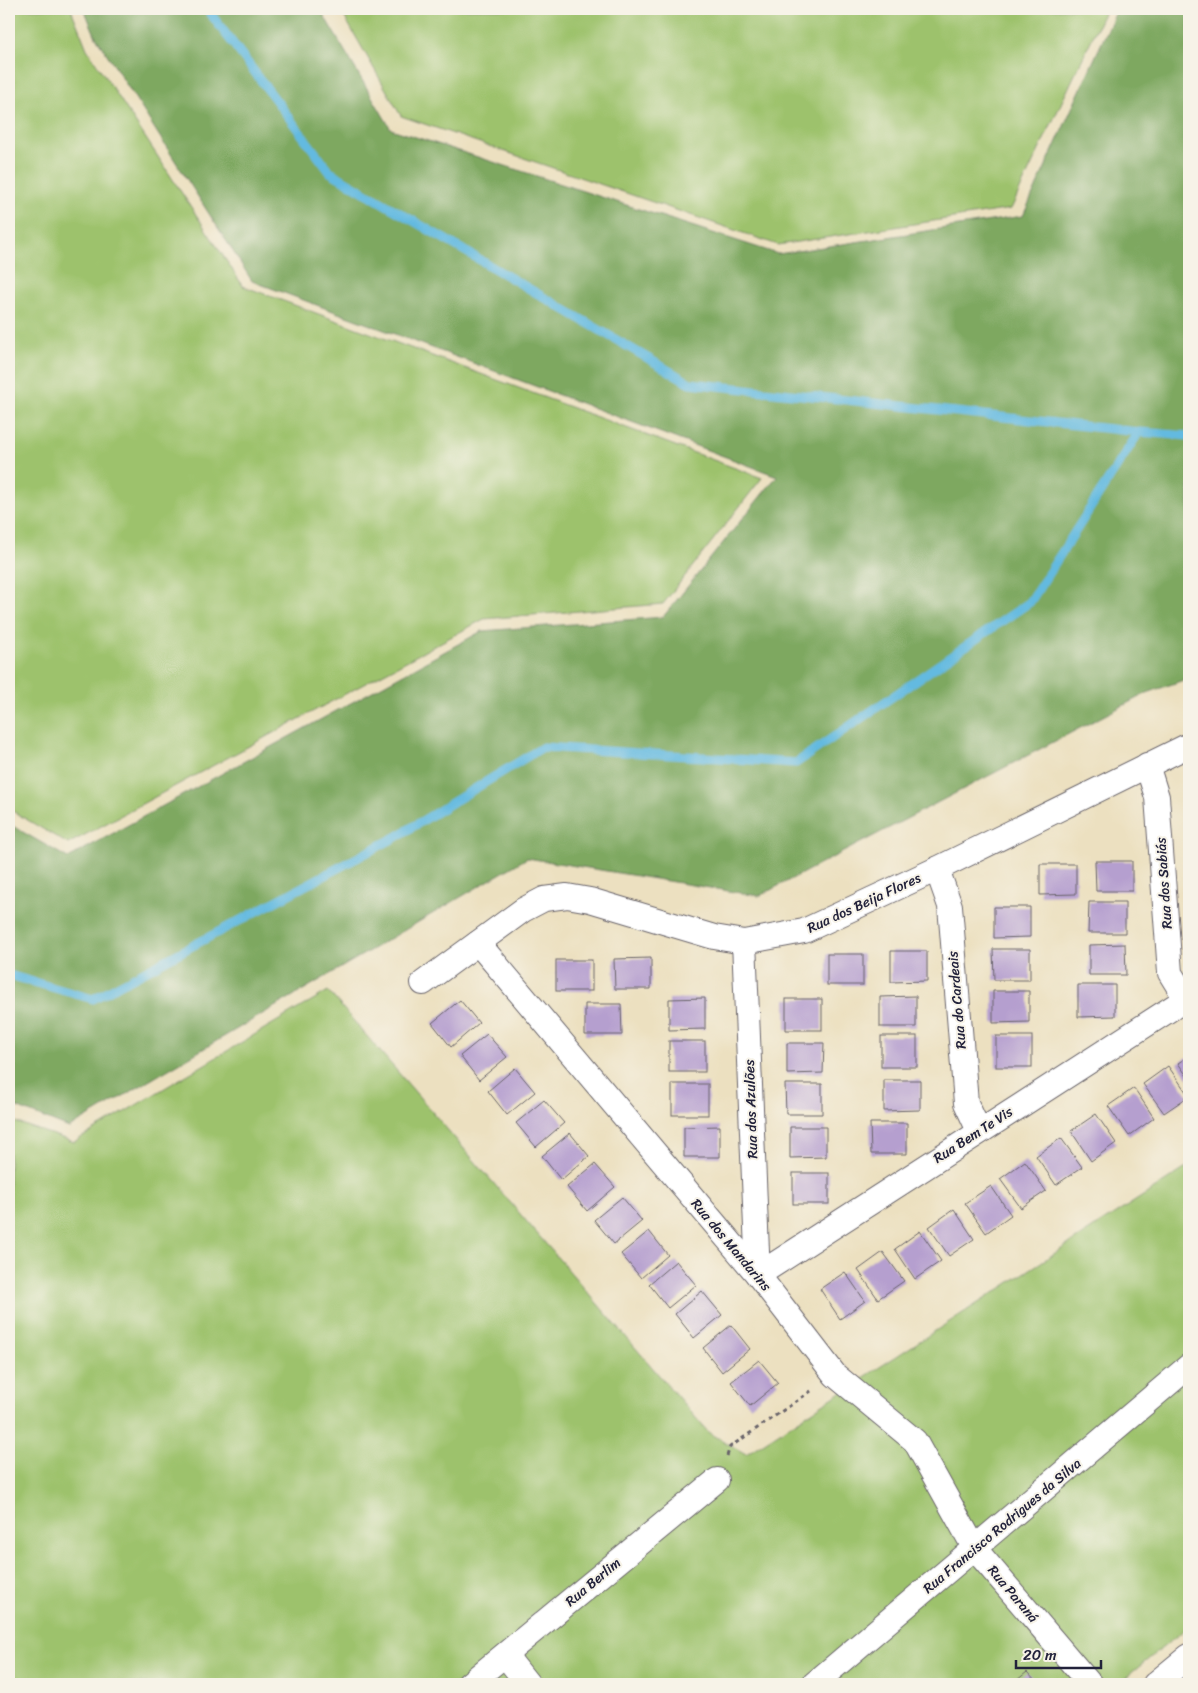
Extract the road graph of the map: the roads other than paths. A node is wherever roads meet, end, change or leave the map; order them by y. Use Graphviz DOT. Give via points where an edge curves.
graph roads {
  1 [pos="1189,745"];
  2 [pos="1147,765"];
  3 [pos="937,869"];
  4 [pos="744,942"];
  5 [pos="478,943"];
  6 [pos="423,983"];
  7 [pos="1188,998"];
  8 [pos="979,1130"];
  9 [pos="758,1276"];
  10 [pos="1189,1366"];
  11 [pos="717,1480"];
  12 [pos="975,1549"];
  13 [pos="504,1655"];
  14 [pos="1189,1656"];
  15 [pos="469,1684"];
  16 [pos="528,1684"];
  17 [pos="814,1684"];
  18 [pos="1090,1684"];
  19 [pos="1155,1684"];
  1 -- 2 [label="street, Rua dos Beija Flores"];
  2 -- 3 [label="street, Rua dos Beija Flores"];
  2 -- 7 [label="street, Rua dos Sabiás" via="1157,798 1170,973"];
  3 -- 4 [label="street, Rua dos Beija Flores" via="804,931"];
  3 -- 8 [label="street, Rua do Cardeais" via="950,906 966,1103"];
  4 -- 5 [label="street, Rua dos Beija Flores" via="567,896 544,899 523,910"];
  4 -- 9 [label="street, Rua dos Azulões"];
  5 -- 6 [label="street, Rua dos Beija Flores"];
  5 -- 9 [label="street, Rua dos Mandarins"];
  7 -- 8 [label="street, Rua Bem Te Vis"];
  8 -- 9 [label="street, Rua Bem Te Vis"];
  9 -- 12 [label="street, Rua dos Mandarins" via="835,1375 915,1441"];
  10 -- 12 [label="street, Rua Francisco Rodrigues da Silva"];
  11 -- 13 [label="street, Rua Berlim"];
  12 -- 17 [label="street, Rua Francisco Rodrigues da Silva"];
  12 -- 18 [label="street, Rua Paraná"];
  13 -- 15 [label="street, Rua Berlim"];
  13 -- 16 [label="street"];
  14 -- 19 [label="street"];
}
